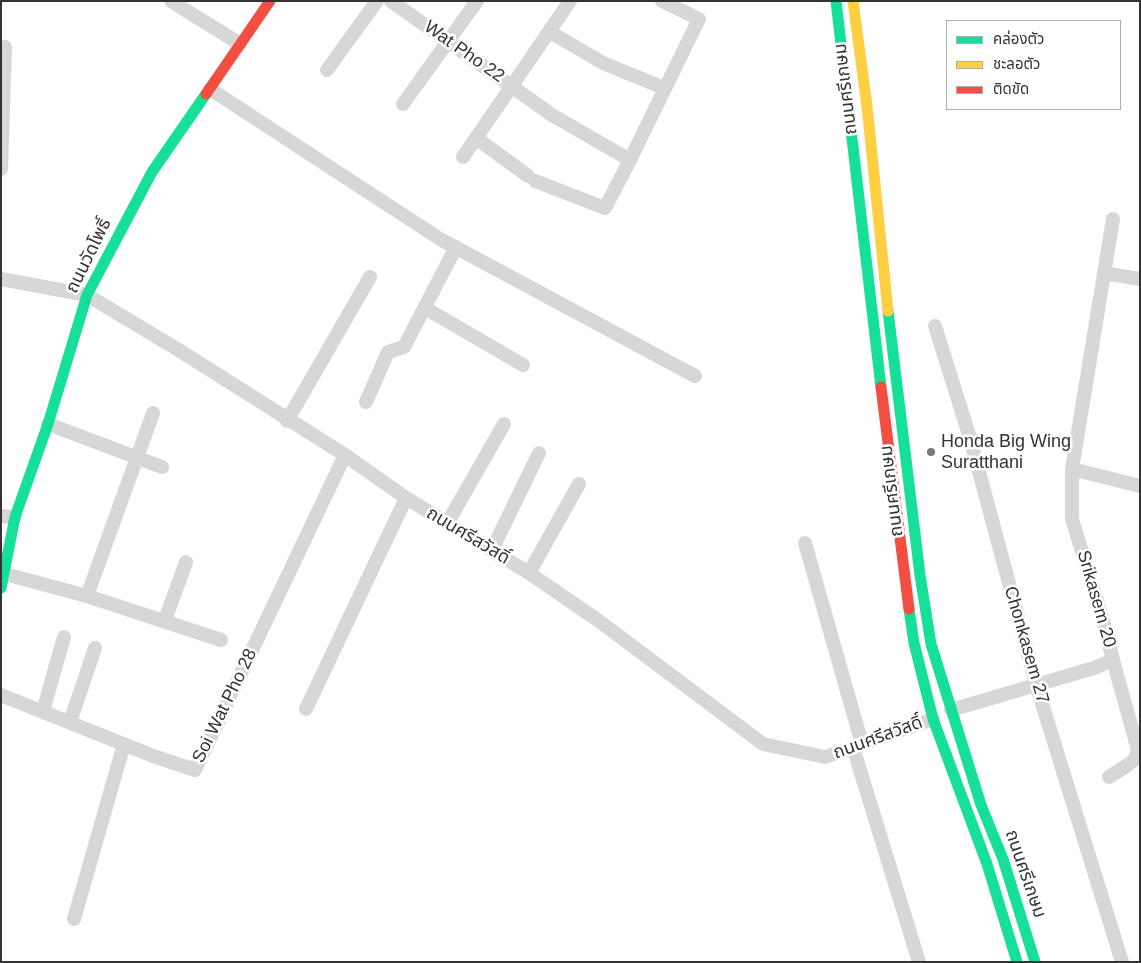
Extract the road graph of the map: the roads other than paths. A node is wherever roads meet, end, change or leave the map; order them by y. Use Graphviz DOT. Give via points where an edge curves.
graph roads {
  1 [pos="171,1"];
  2 [pos="270,1"];
  3 [pos="377,1"];
  4 [pos="391,1"];
  5 [pos="477,1"];
  6 [pos="570,1"];
  7 [pos="662,1"];
  8 [pos="836,1"];
  9 [pos="853,1"];
  10 [pos="550,32"];
  11 [pos="449,42"];
  12 [pos="240,44"];
  13 [pos="5,47"];
  14 [pos="327,70"];
  15 [pos="513,86"];
  16 [pos="664,88"];
  17 [pos="210,89"];
  18 [pos="403,104"];
  19 [pos="476,138"];
  20 [pos="463,157"];
  21 [pos="630,160"];
  22 [pos="1,169"];
  23 [pos="1113,219"];
  24 [pos="456,247"];
  25 [pos="1104,273"];
  26 [pos="370,278"];
  27 [pos="1,279"];
  28 [pos="1140,279"];
  29 [pos="87,294"];
  30 [pos="425,308"];
  31 [pos="935,326"];
  32 [pos="891,336"];
  33 [pos="874,338"];
  34 [pos="523,365"];
  35 [pos="695,376"];
  36 [pos="366,402"];
  37 [pos="153,413"];
  38 [pos="287,421"];
  39 [pos="48,424"];
  40 [pos="504,424"];
  41 [pos="539,453"];
  42 [pos="344,455"];
  43 [pos="137,457"];
  44 [pos="162,468"];
  45 [pos="1072,469"];
  46 [pos="579,484"];
  47 [pos="1140,486"];
  48 [pos="406,498"];
  49 [pos="8,516"];
  50 [pos="448,522"];
  51 [pos="806,543"];
  52 [pos="492,550"];
  53 [pos="186,562"];
  54 [pos="529,573"];
  55 [pos="3,581"];
  56 [pos="88,596"];
  57 [pos="165,620"];
  58 [pos="64,637"];
  59 [pos="221,640"];
  60 [pos="95,648"];
  61 [pos="1113,660"];
  62 [pos="1036,684"];
  63 [pos="1,695"];
  64 [pos="306,709"];
  65 [pos="951,710"];
  66 [pos="42,711"];
  67 [pos="933,719"];
  68 [pos="70,722"];
  69 [pos="124,744"];
  70 [pos="857,746"];
  71 [pos="1109,777"];
  72 [pos="74,919"];
  73 [pos="919,962"];
  74 [pos="1017,962"];
  75 [pos="1035,962"];
  76 [pos="1122,962"];
  1 -- 12 [label="street"];
  2 -- 12 [label="main road, ถนนวัดโพธิ์"];
  3 -- 14 [label="street"];
  4 -- 11 [label="street, Wat Pho 22"];
  5 -- 11 [label="street"];
  6 -- 10 [label="street"];
  7 -- 16 [label="street" via="699,19"];
  8 -- 33 [label="main road, ถนนศรีเกษม"];
  9 -- 32 [label="main road, ถนนศรีเกษม"];
  10 -- 15 [label="street"];
  10 -- 16 [label="street" via="603,63"];
  11 -- 15 [label="street, Wat Pho 22"];
  11 -- 18 [label="street"];
  12 -- 17 [label="main road, ถนนวัดโพธิ์"];
  13 -- 22 [label="street"];
  15 -- 19 [label="street"];
  15 -- 21 [label="street, Wat Pho 22" via="552,114"];
  16 -- 21 [label="street"];
  17 -- 24 [label="street"];
  17 -- 29 [label="main road, ถนนวัดโพธิ์" via="152,172"];
  19 -- 20 [label="street"];
  19 -- 21 [label="street" via="532,178 605,208"];
  23 -- 25 [label="street, Srikasem 20"];
  24 -- 30 [label="street"];
  24 -- 35 [label="street"];
  25 -- 28 [label="street"];
  25 -- 45 [label="street, Srikasem 20"];
  26 -- 38 [label="street"];
  27 -- 29 [label="street, ถนนศรีสวัสดิ์"];
  29 -- 38 [label="street, ถนนศรีสวัสดิ์"];
  29 -- 39 [label="main road, ถนนวัดโพธิ์"];
  30 -- 34 [label="street"];
  30 -- 36 [label="street" via="404,348 388,352"];
  31 -- 62 [label="street, Chonkasem 27" via="970,438"];
  32 -- 33 [label="main road"];
  32 -- 65 [label="main road, ถนนศรีเกษม" via="921,584 931,644"];
  33 -- 67 [label="main road, ถนนศรีเกษม" via="914,643"];
  37 -- 43 [label="street"];
  38 -- 42 [label="street, ถนนศรีสวัสดิ์"];
  39 -- 43 [label="street"];
  39 -- 49 [label="main road, ถนนวัดโพธิ์"];
  40 -- 50 [label="street"];
  41 -- 52 [label="street"];
  42 -- 48 [label="street, ถนนศรีสวัสดิ์"];
  42 -- 69 [label="street, Soi Wat Pho 28" via="195,770"];
  43 -- 44 [label="street"];
  43 -- 56 [label="street"];
  45 -- 47 [label="street"];
  45 -- 61 [label="street, Srikasem 20" via="1072,519"];
  46 -- 54 [label="street"];
  48 -- 50 [label="street, ถนนศรีสวัสดิ์"];
  48 -- 64 [label="street"];
  49 -- 55 [label="main road, ถนนวัดโพธิ์"];
  50 -- 52 [label="street, ถนนศรีสวัสดิ์"];
  51 -- 70 [label="street"];
  52 -- 54 [label="street, ถนนศรีสวัสดิ์"];
  53 -- 57 [label="street"];
  54 -- 70 [label="street, ถนนศรีสวัสดิ์" via="600,621 763,744 825,757"];
  55 -- 56 [label="street"];
  56 -- 57 [label="street"];
  57 -- 59 [label="street"];
  58 -- 66 [label="street"];
  60 -- 68 [label="street"];
  61 -- 62 [label="street, Srikasem 20"];
  61 -- 71 [label="street" via="1138,750 1135,759"];
  62 -- 65 [label="street, Srikasem 20"];
  62 -- 76 [label="street, Chonkasem 27"];
  63 -- 66 [label="street, Soi Wat Pho 28"];
  65 -- 75 [label="main road, ถนนศรีเกษม" via="981,805 1003,858"];
  66 -- 68 [label="street, Soi Wat Pho 28"];
  67 -- 70 [label="street, ถนนศรีสวัสดิ์"];
  67 -- 74 [label="main road, ถนนศรีเกษม" via="987,864"];
  68 -- 69 [label="street, Soi Wat Pho 28"];
  69 -- 72 [label="street"];
  70 -- 73 [label="street"];
}
